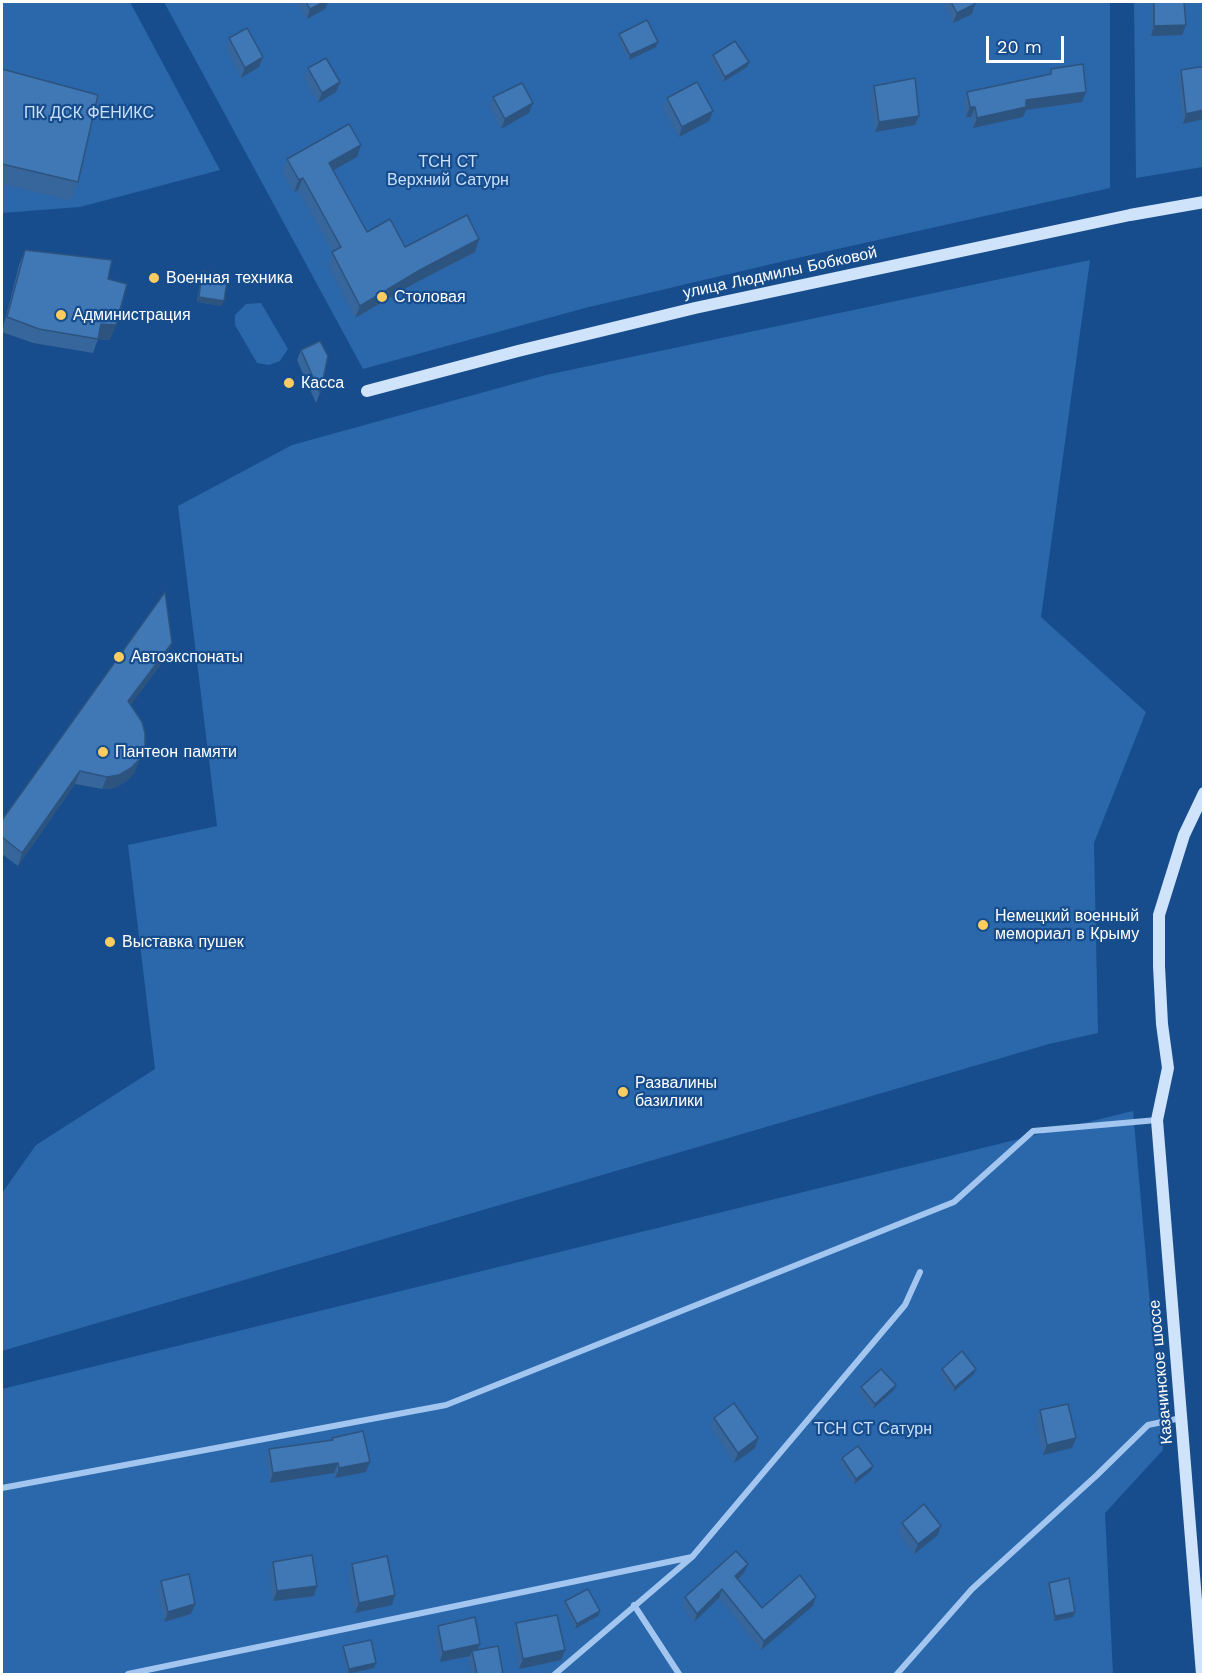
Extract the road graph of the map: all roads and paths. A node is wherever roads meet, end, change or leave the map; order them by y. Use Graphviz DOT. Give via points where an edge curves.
graph roads {
  1 [pos="1203,202"];
  2 [pos="367,391"];
  3 [pos="1203,793"];
  4 [pos="1157,1120"];
  5 [pos="920,1272"];
  6 [pos="1182,1418"];
  7 [pos="2,1488"];
  8 [pos="692,1557"];
  9 [pos="634,1605"];
  10 [pos="128,1674"];
  11 [pos="555,1674"];
  12 [pos="679,1674"];
  13 [pos="897,1674"];
  14 [pos="1202,1674"];
  1 -- 2 [label="main road, улица Людмилы Бобковой" via="695,308"];
  3 -- 4 [label="main road, Казачинское шоссе" via="1184,835 1160,915 1162,1024 1168,1068"];
  4 -- 6 [label="main road, Казачинское шоссе"];
  4 -- 7 [label="street" via="1033,1131 954,1202 446,1405"];
  5 -- 8 [label="street" via="905,1305"];
  6 -- 13 [label="street" via="1148,1425 972,1589"];
  6 -- 14 [label="main road, Казачинское шоссе"];
  8 -- 9 [label="street"];
  8 -- 10 [label="street"];
  9 -- 11 [label="street"];
  9 -- 12 [label="street"];
}
